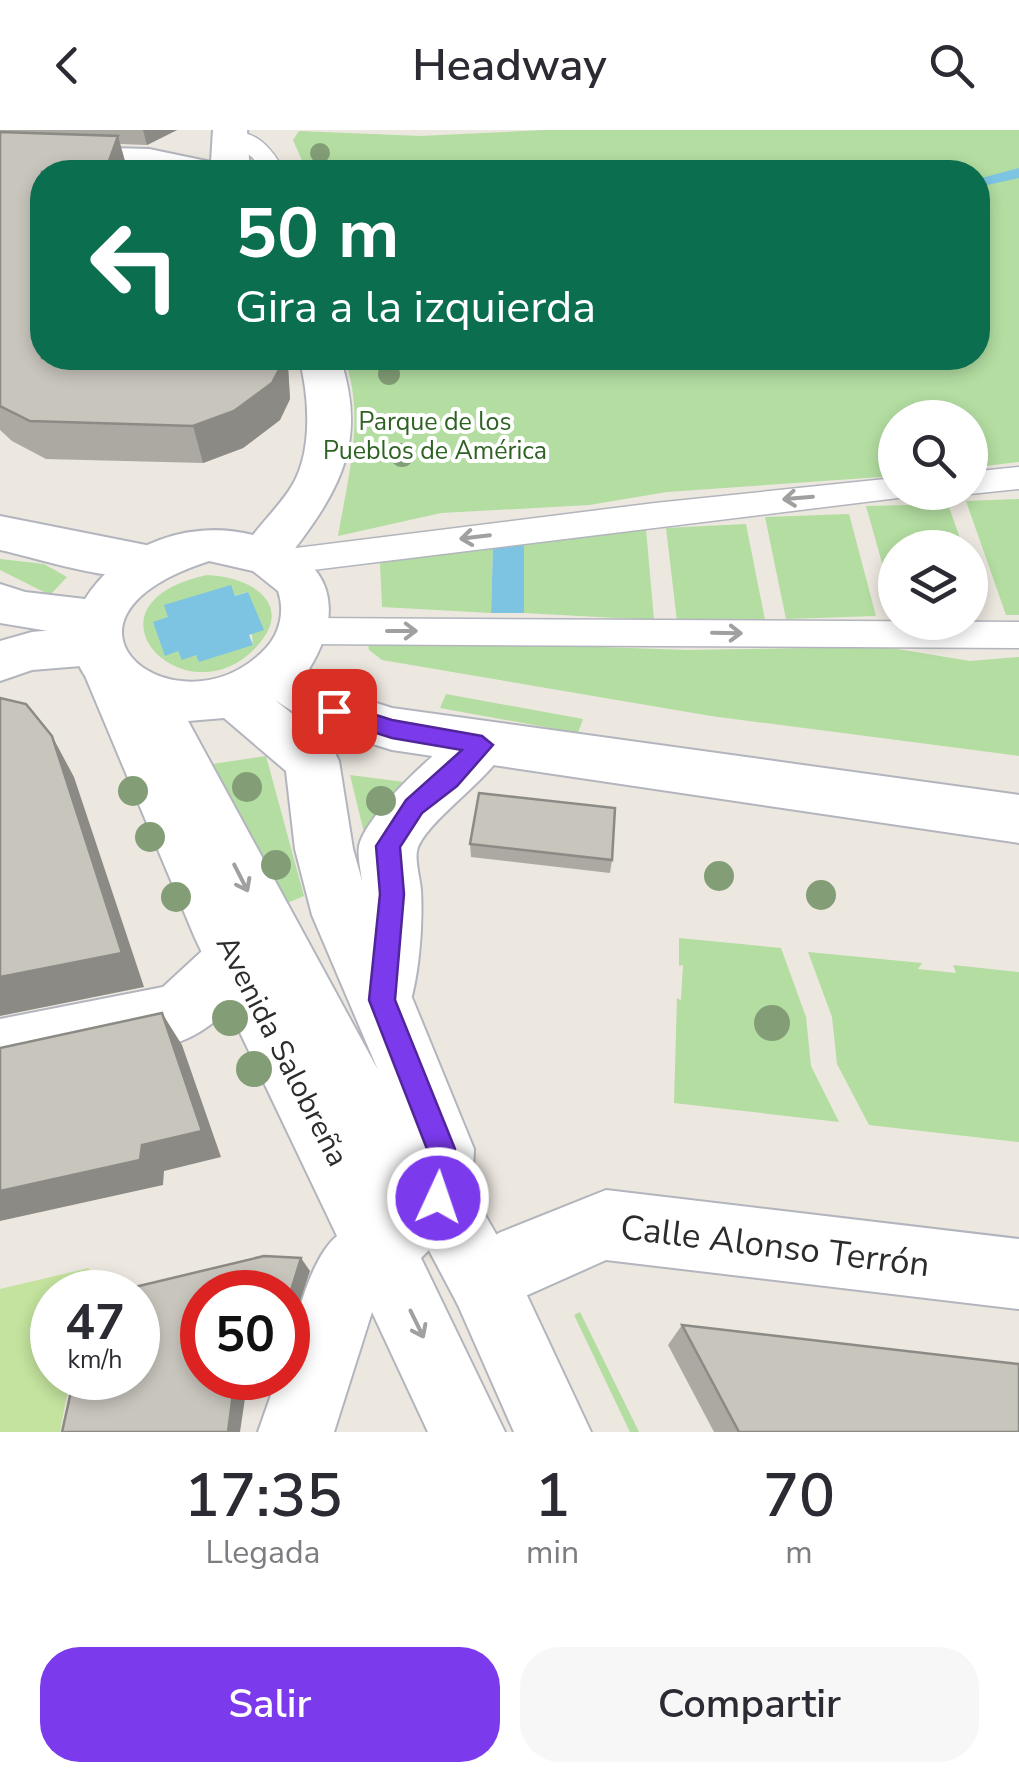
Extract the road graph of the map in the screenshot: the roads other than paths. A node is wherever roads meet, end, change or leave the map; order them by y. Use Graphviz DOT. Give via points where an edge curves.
graph roads {
  1 [pos="230,130"];
  2 [pos="0,155"];
  3 [pos="149,160"];
  4 [pos="229,160"];
  5 [pos="267,160"];
  6 [pos="325,370"];
  7 [pos="1019,478"];
  8 [pos="988,481"];
  9 [pos="878,492"];
  10 [pos="0,533"];
  11 [pos="272,558"];
  12 [pos="149,561"];
  13 [pos="0,602"];
  14 [pos="304,631"];
  15 [pos="1019,636"];
  16 [pos="112,657"];
  17 [pos="0,660"];
  18 [pos="254,684"];
  19 [pos="482,745"];
  20 [pos="1019,819"];
  21 [pos="236,959"];
  22 [pos="382,1000"];
  23 [pos="0,1050"];
  24 [pos="438,1198"];
  25 [pos="380,1247"];
  26 [pos="1019,1274"];
  27 [pos="483,1280"];
  28 [pos="296,1432"];
  29 [pos="467,1432"];
  30 [pos="553,1432"];
  1 -- 4 [label="main road"];
  1 -- 5 [label="lane"];
  2 -- 3 [label="main road"];
  6 -- 11 [label="main road" via="330,418 315,486"];
  7 -- 8 [label="lane"];
  9 -- 11 [label="lane, one-way"];
  10 -- 12 [label="main road"];
  11 -- 12 [label="main road" via="208,544"];
  11 -- 14 [label="main road" via="298,582 307,605"];
  12 -- 16 [label="main road" via="108,596"];
  13 -- 16 [label="main road"];
  14 -- 15 [label="lane, one-way"];
  14 -- 18 [label="main road" via="293,653"];
  16 -- 17 [label="main road" via="32,651"];
  16 -- 18 [label="main road" via="176,702"];
  16 -- 21 [label="main road, Avenida Salobreña"];
  16 -- 24 [label="main road, Avenida Salobreña, one-way" via="402,1180"];
  18 -- 19 [label="main road" via="392,729"];
  18 -- 22 [label="main road" via="312,761 324,850 342,914"];
  19 -- 20 [label="main road"];
  19 -- 22 [label="main road" via="414,806 388,846 392,894"];
  21 -- 23 [label="main road" via="179,1013"];
  21 -- 25 [label="main road, Avenida Salobreña"];
  22 -- 24 [label="main road" via="441,1149"];
  24 -- 25 [label="main road"];
  24 -- 27 [label="main road, Avenida Salobreña"];
  25 -- 28 [label="main road" via="350,1270"];
  25 -- 29 [label="main road, Avenida Salobreña, one-way"];
  26 -- 27 [label="main road, Calle Alonso Terrón" via="606,1225"];
  27 -- 30 [label="main road, Avenida Salobreña"];
}
